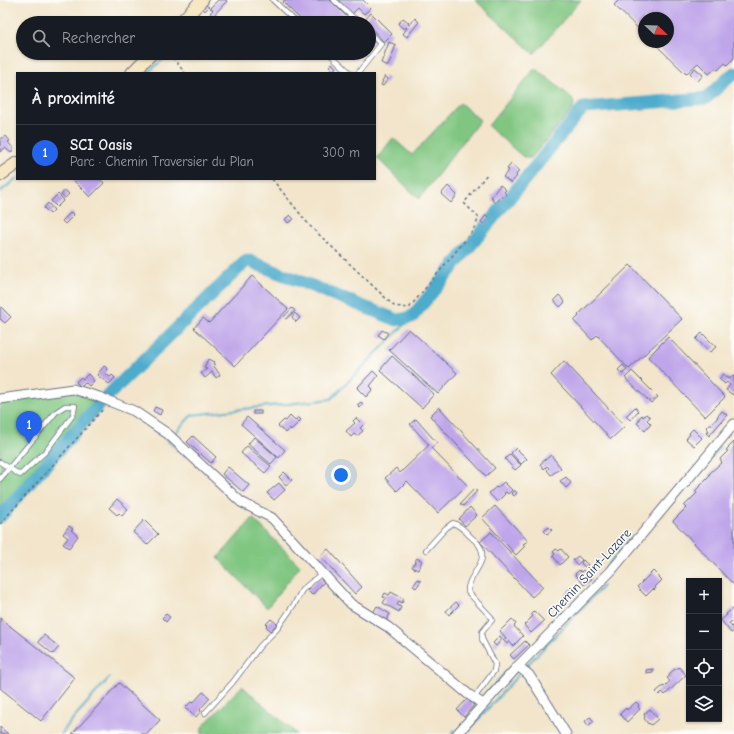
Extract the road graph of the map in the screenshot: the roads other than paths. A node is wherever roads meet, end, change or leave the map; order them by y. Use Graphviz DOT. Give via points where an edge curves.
graph roads {
  1 [pos="202,0"];
  2 [pos="334,0"];
  3 [pos="277,1"];
  4 [pos="187,16"];
  5 [pos="291,16"];
  6 [pos="351,16"];
  7 [pos="376,39"];
  8 [pos="376,50"];
  9 [pos="145,60"];
  10 [pos="336,60"];
  11 [pos="368,60"];
  12 [pos="133,72"];
  13 [pos="349,72"];
  14 [pos="359,72"];
  15 [pos="16,164"];
  16 [pos="0,175"];
  17 [pos="0,399"];
  18 [pos="734,424"];
  19 [pos="0,462"];
  20 [pos="9,469"];
  21 [pos="0,479"];
  22 [pos="426,550"];
  23 [pos="322,573"];
  24 [pos="518,666"];
  25 [pos="474,698"];
  26 [pos="483,704"];
  27 [pos="205,713"];
  28 [pos="457,734"];
  29 [pos="566,734"];
  1 -- 4 [label="street"];
  2 -- 6 [label="lane"];
  3 -- 5 [label="lane"];
  7 -- 8 [label="lane" via="381,44"];
  9 -- 12 [label="street"];
  10 -- 13 [label="lane"];
  11 -- 14 [label="lane"];
  15 -- 16 [label="street"];
  17 -- 23 [label="street" via="73,389 134,411 168,434 241,502 272,518"];
  18 -- 24 [label="street, Chemin Saint-Lazare" via="611,571"];
  19 -- 20 [label="lane"];
  20 -- 20 [label="lane" via="20,475 46,451 73,415 75,406 65,406 56,412"];
  20 -- 21 [label="lane"];
  22 -- 25 [label="lane" via="453,523 458,524 482,551 482,558 467,589 492,617 482,632 482,640 495,664 494,671"];
  23 -- 25 [label="street" via="351,604 388,627"];
  23 -- 27 [label="lane" via="302,590 277,629"];
  24 -- 26 [label="street, Chemin Saint-Lazare"];
  24 -- 29 [label="street" via="529,675"];
  25 -- 26 [label="street"];
  26 -- 28 [label="street, Chemin Saint-Lazare"];
}
